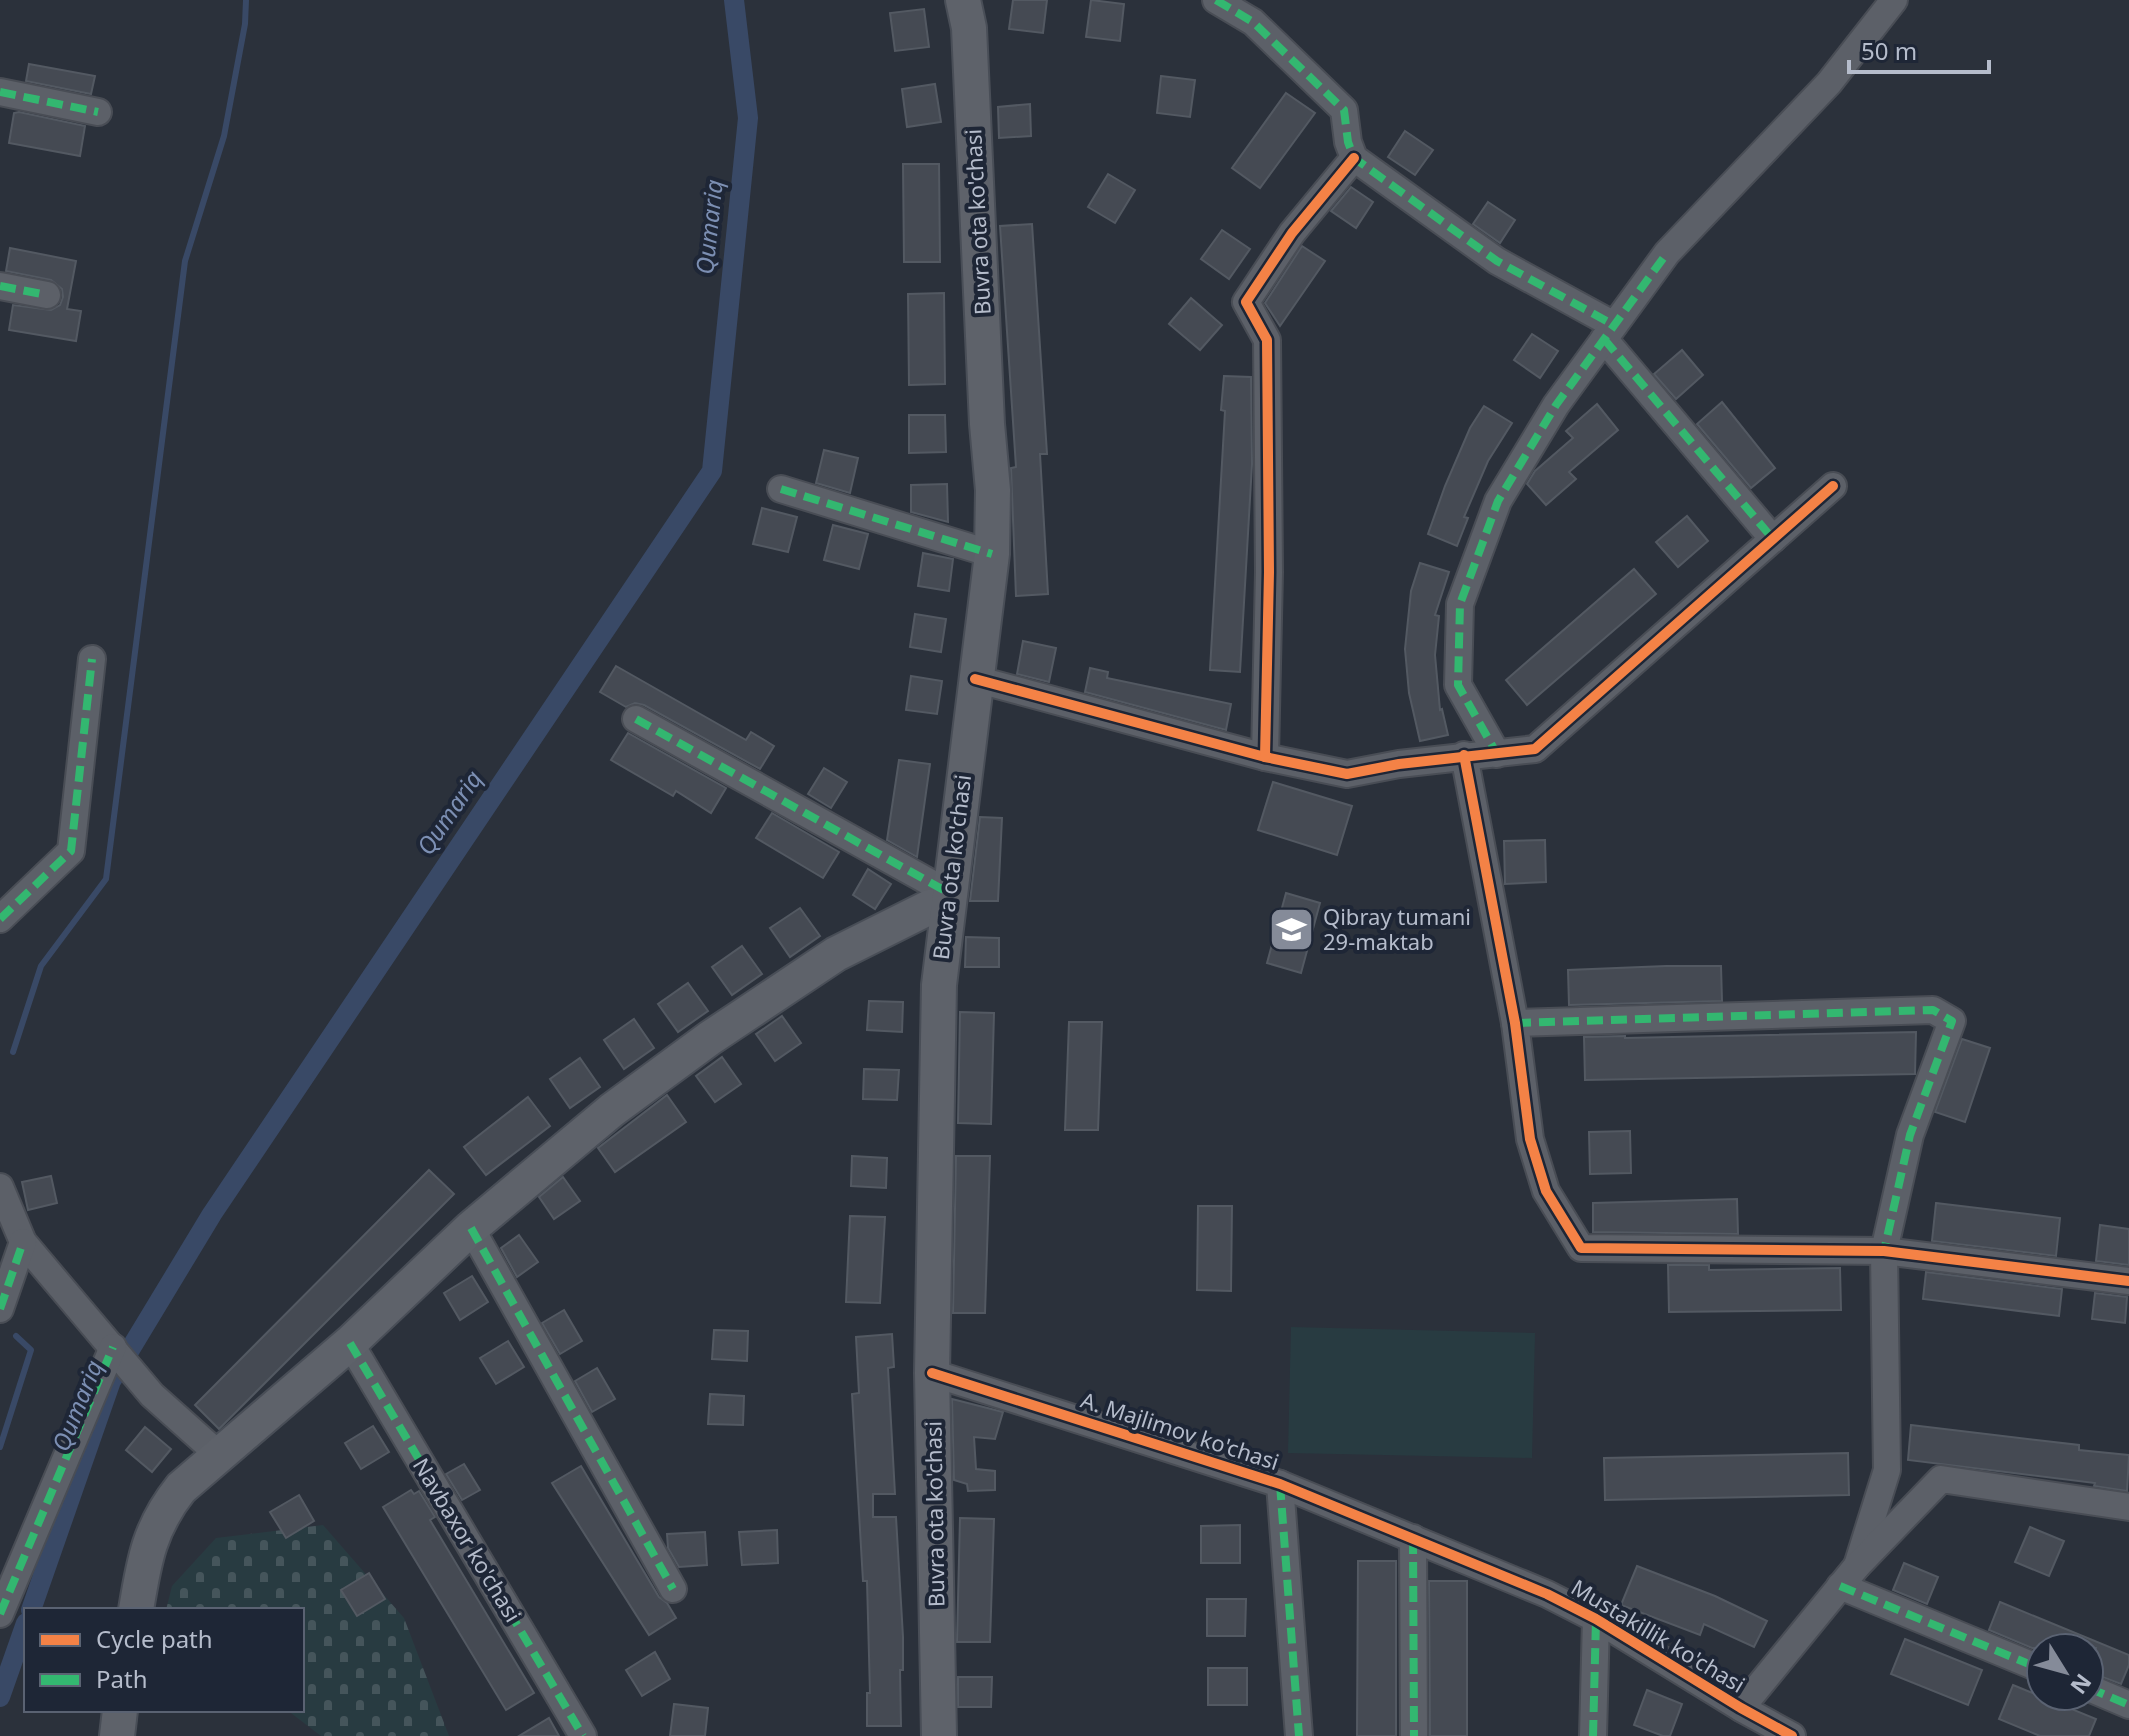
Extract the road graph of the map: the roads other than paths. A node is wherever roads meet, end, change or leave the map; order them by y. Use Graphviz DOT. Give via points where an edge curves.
graph roads {
  1 [pos="963,0"];
  2 [pos="1216,0"];
  3 [pos="1894,0"];
  4 [pos="0,92"];
  5 [pos="98,112"];
  6 [pos="1354,158"];
  7 [pos="0,286"];
  8 [pos="47,295"];
  9 [pos="1609,332"];
  10 [pos="1833,486"];
  11 [pos="781,489"];
  12 [pos="1773,539"];
  13 [pos="992,554"];
  14 [pos="92,659"];
  15 [pos="975,679"];
  16 [pos="636,719"];
  17 [pos="1497,754"];
  18 [pos="1464,755"];
  19 [pos="1265,757"];
  20 [pos="948,899"];
  21 [pos="0,919"];
  22 [pos="1515,1023"];
  23 [pos="0,1187"];
  24 [pos="471,1228"];
  25 [pos="23,1242"];
  26 [pos="1884,1251"];
  27 [pos="2129,1281"];
  28 [pos="0,1309"];
  29 [pos="350,1343"];
  30 [pos="113,1347"];
  31 [pos="932,1373"];
  32 [pos="218,1454"];
  33 [pos="1280,1484"];
  34 [pos="2129,1507"];
  35 [pos="1413,1538"];
  36 [pos="1857,1566"];
  37 [pos="1840,1586"];
  38 [pos="673,1589"];
  39 [pos="136,1608"];
  40 [pos="0,1614"];
  41 [pos="1596,1619"];
  42 [pos="2025,1662"];
  43 [pos="2105,1695"];
  44 [pos="2129,1705"];
  45 [pos="1741,1708"];
  46 [pos="120,1712"];
  47 [pos="117,1736"];
  48 [pos="583,1736"];
  49 [pos="939,1736"];
  50 [pos="1299,1736"];
  51 [pos="1414,1736"];
  52 [pos="1593,1736"];
  53 [pos="1792,1736"];
  1 -- 13 [label="main road, Buvra ota ko'chasi" via="969,28"];
  2 -- 6 [label="street" via="1253,22 1344,110"];
  3 -- 9 [label="street" via="1829,83 1667,253"];
  4 -- 5 [label="street"];
  6 -- 9 [label="street" via="1497,261"];
  6 -- 19 [label="street" via="1292,233 1246,302 1267,340"];
  7 -- 8 [label="street"];
  9 -- 12 [label="street"];
  9 -- 17 [label="street" via="1556,405 1498,501 1460,604 1458,685"];
  10 -- 12 [label="street"];
  11 -- 13 [label="street"];
  12 -- 17 [label="street" via="1535,749"];
  13 -- 15 [label="main road, Buvra ota ko'chasi"];
  14 -- 21 [label="street" via="71,851"];
  15 -- 19 [label="street"];
  15 -- 20 [label="main road, Buvra ota ko'chasi"];
  16 -- 20 [label="street"];
  17 -- 18 [label="street"];
  18 -- 19 [label="street" via="1347,774"];
  18 -- 22 [label="street"];
  20 -- 24 [label="main road" via="836,954 710,1038 612,1110"];
  20 -- 31 [label="main road, Buvra ota ko'chasi" via="939,985"];
  22 -- 26 [label="street" via="1530,1139 1546,1191 1581,1248"];
  22 -- 26 [label="street" via="1933,1010 1952,1021 1910,1135"];
  23 -- 25 [label="street"];
  24 -- 29 [label="main road"];
  24 -- 38 [label="street"];
  25 -- 28 [label="street"];
  25 -- 30 [label="street"];
  26 -- 27 [label="street"];
  26 -- 36 [label="street" via="1887,1470"];
  29 -- 32 [label="main road"];
  29 -- 48 [label="street, Navbaxor ko'chasi"];
  30 -- 32 [label="street" via="152,1395"];
  30 -- 40 [label="street"];
  31 -- 33 [label="street, A. Majlimov ko'chasi"];
  31 -- 49 [label="main road, Buvra ota ko'chasi"];
  32 -- 39 [label="main road" via="181,1488 156,1525 145,1554"];
  33 -- 35 [label="street, A. Majlimov ko'chasi"];
  33 -- 50 [label="street, A. Majlimov ko'chasi"];
  34 -- 36 [label="street, Mustakillik ko'chasi" via="1941,1479"];
  35 -- 41 [label="street, Mustakillik ko'chasi"];
  35 -- 51 [label="street"];
  36 -- 37 [label="street, Mustakillik ko'chasi"];
  37 -- 42 [label="street"];
  37 -- 45 [label="street, Mustakillik ko'chasi"];
  41 -- 45 [label="street, Mustakillik ko'chasi"];
  41 -- 52 [label="street"];
  43 -- 44 [label="street"];
  45 -- 53 [label="street, Mustakillik ko'chasi"];
  46 -- 47 [label="main road"];
}
